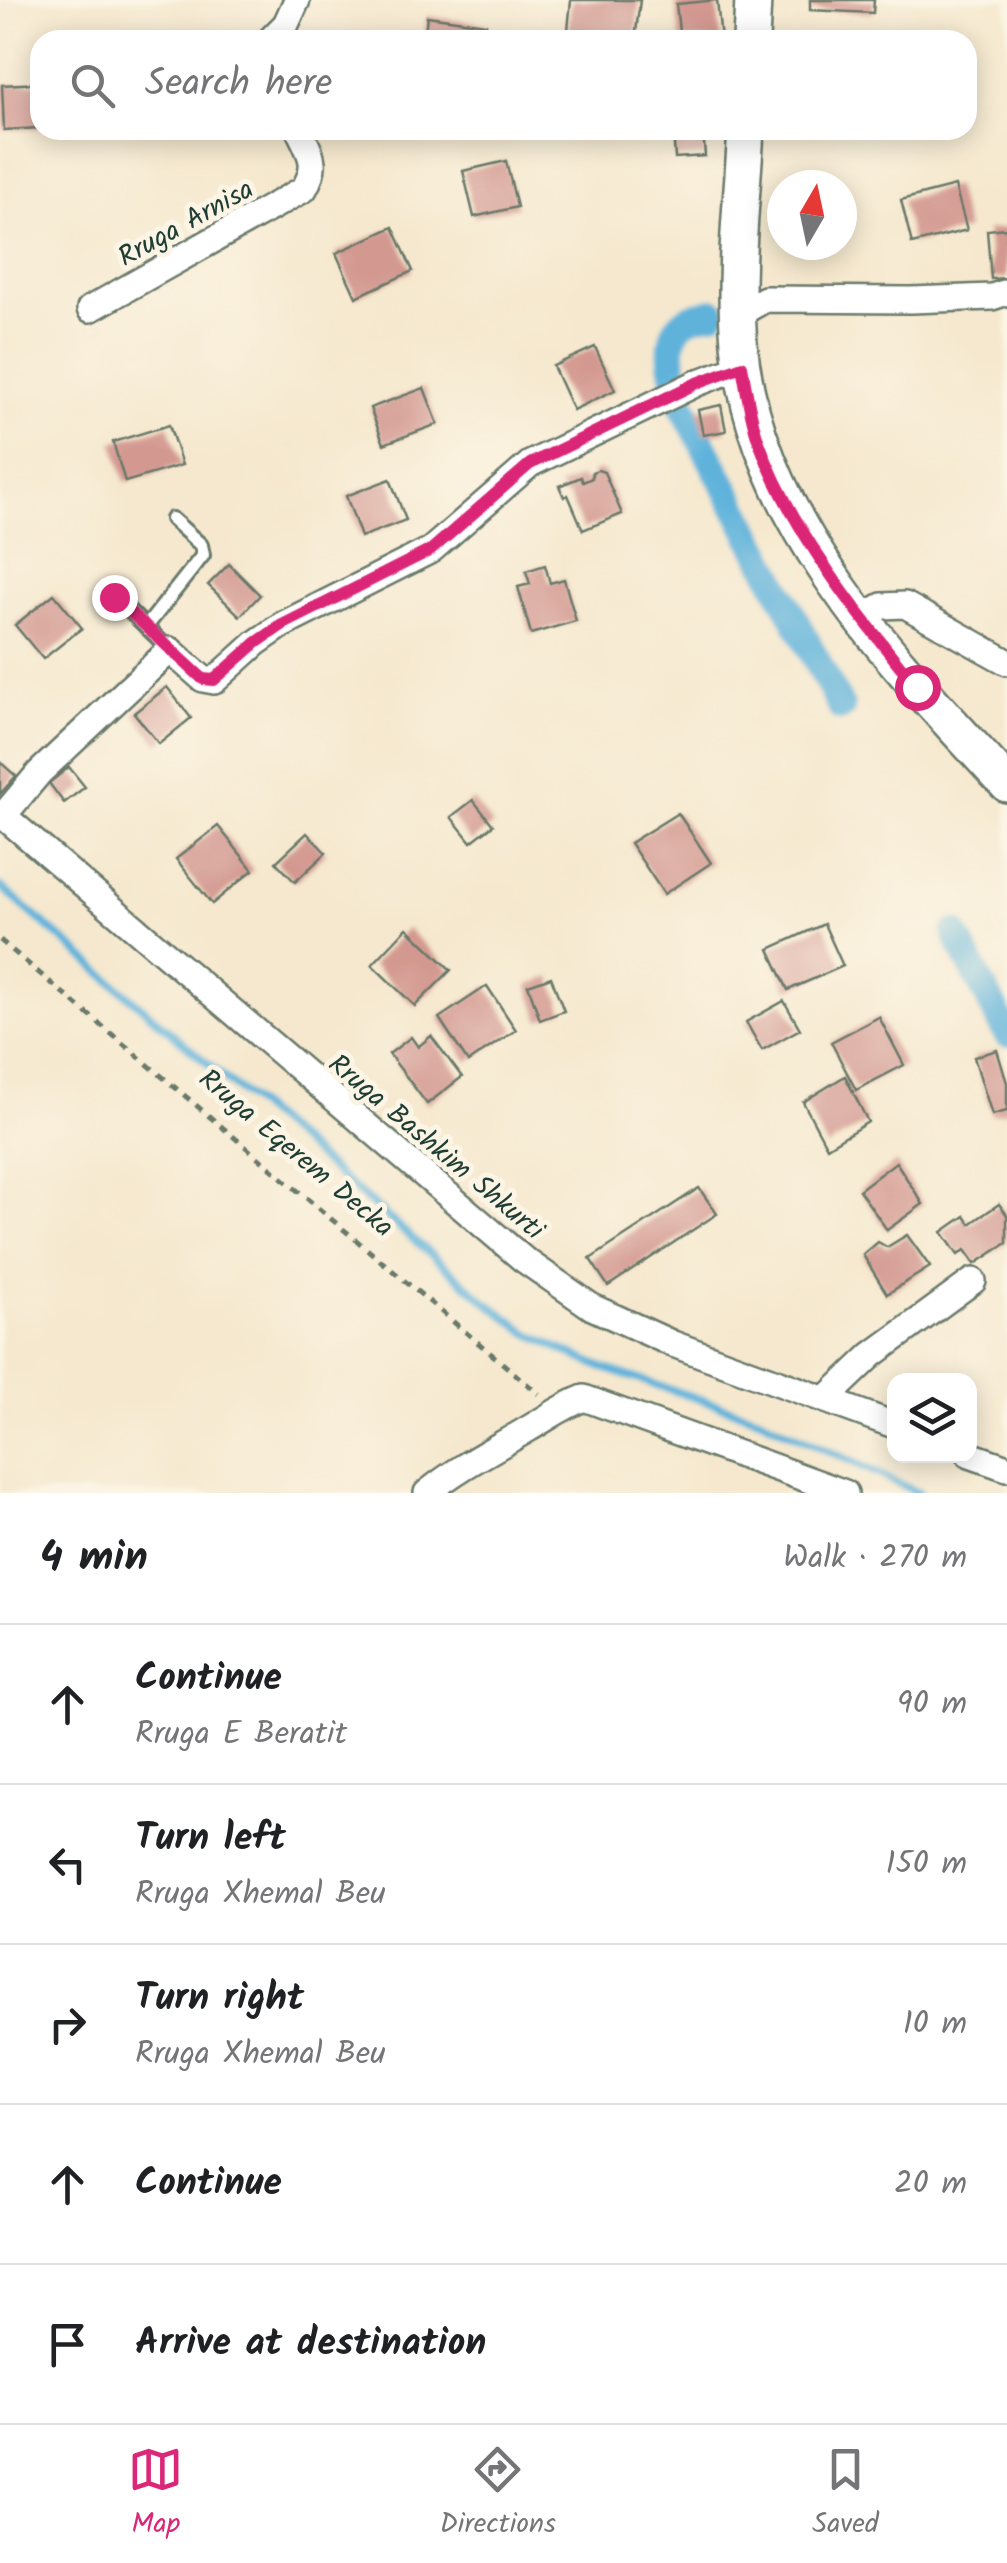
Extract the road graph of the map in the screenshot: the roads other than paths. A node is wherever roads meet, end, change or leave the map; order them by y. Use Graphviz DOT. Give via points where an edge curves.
graph roads {
  1 [pos="297,0"];
  2 [pos="754,0"];
  3 [pos="280,30"];
  4 [pos="752,30"];
  5 [pos="304,140"];
  6 [pos="746,140"];
  7 [pos="1007,292"];
  8 [pos="90,309"];
  9 [pos="738,314"];
  10 [pos="742,366"];
  11 [pos="172,520"];
  12 [pos="114,597"];
  13 [pos="861,618"];
  14 [pos="146,627"];
  15 [pos="170,650"];
  16 [pos="1007,662"];
  17 [pos="1007,784"];
  18 [pos="2,814"];
  19 [pos="973,1281"];
  20 [pos="827,1398"];
  21 [pos="887,1422"];
  22 [pos="977,1457"];
  23 [pos="1007,1468"];
  24 [pos="427,1493"];
  25 [pos="845,1493"];
  1 -- 3 [label="street"];
  2 -- 4 [label="main road"];
  5 -- 8 [label="street, Rruga Arnisa" via="314,173 304,190"];
  6 -- 9 [label="main road"];
  7 -- 9 [label="street" via="911,300 765,299"];
  9 -- 10 [label="main road"];
  10 -- 13 [label="main road" via="759,443 811,543"];
  10 -- 15 [label="street" via="530,464 431,550 282,625 214,680 203,679"];
  11 -- 14 [label="lane" via="203,555"];
  12 -- 14 [label="lane"];
  13 -- 16 [label="street" via="882,606 905,605"];
  13 -- 17 [label="main road"];
  14 -- 15 [label="lane"];
  15 -- 18 [label="street"];
  18 -- 20 [label="street, Rruga Bashkim Shkurti" via="522,1259 592,1308"];
  19 -- 20 [label="street" via="872,1355"];
  20 -- 21 [label="street, Rruga Bashkim Shkurti"];
  22 -- 23 [label="street"];
  24 -- 25 [label="street" via="457,1468 584,1398"];
}
